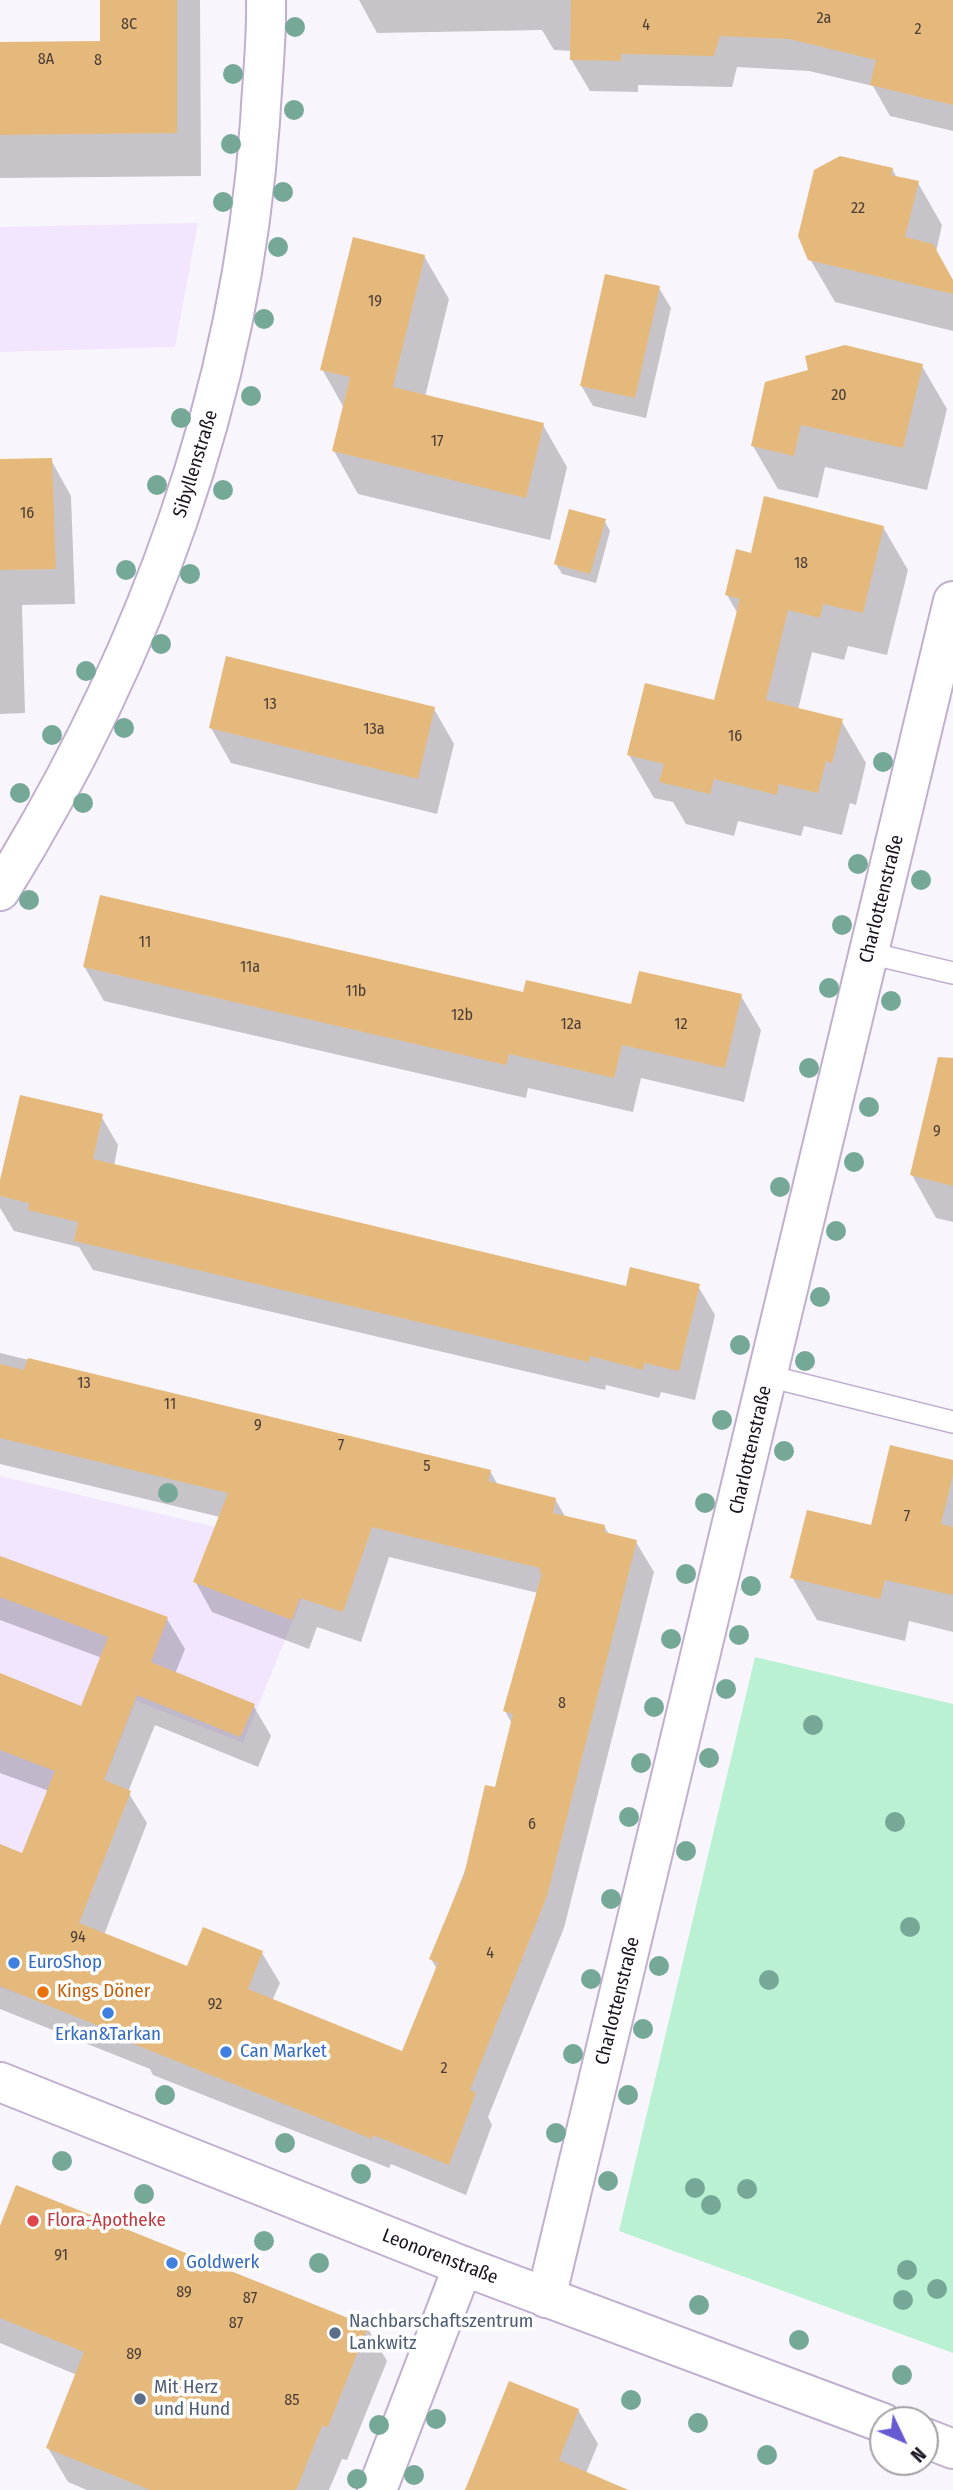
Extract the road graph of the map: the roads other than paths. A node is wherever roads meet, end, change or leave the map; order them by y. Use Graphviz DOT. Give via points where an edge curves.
graph roads {
  1 [pos="266,0"];
  2 [pos="953,601"];
  3 [pos="0,891"];
  4 [pos="869,953"];
  5 [pos="953,973"];
  6 [pos="768,1376"];
  7 [pos="953,1422"];
  8 [pos="0,2082"];
  9 [pos="463,2266"];
  10 [pos="546,2298"];
  11 [pos="869,2418"];
  12 [pos="377,2490"];
  1 -- 3 [label="street, Sibyllenstraße" via="253,199 236,305 207,431 129,650 94,723"];
  2 -- 4 [label="street, Charlottenstraße"];
  4 -- 5 [label="lane"];
  4 -- 6 [label="street, Charlottenstraße"];
  6 -- 7 [label="lane"];
  6 -- 10 [label="street, Charlottenstraße"];
  8 -- 9 [label="street, Leonorenstraße"];
  9 -- 10 [label="street, Leonorenstraße"];
  9 -- 12 [label="street"];
  10 -- 11 [label="street, Leonorenstraße"];
}
